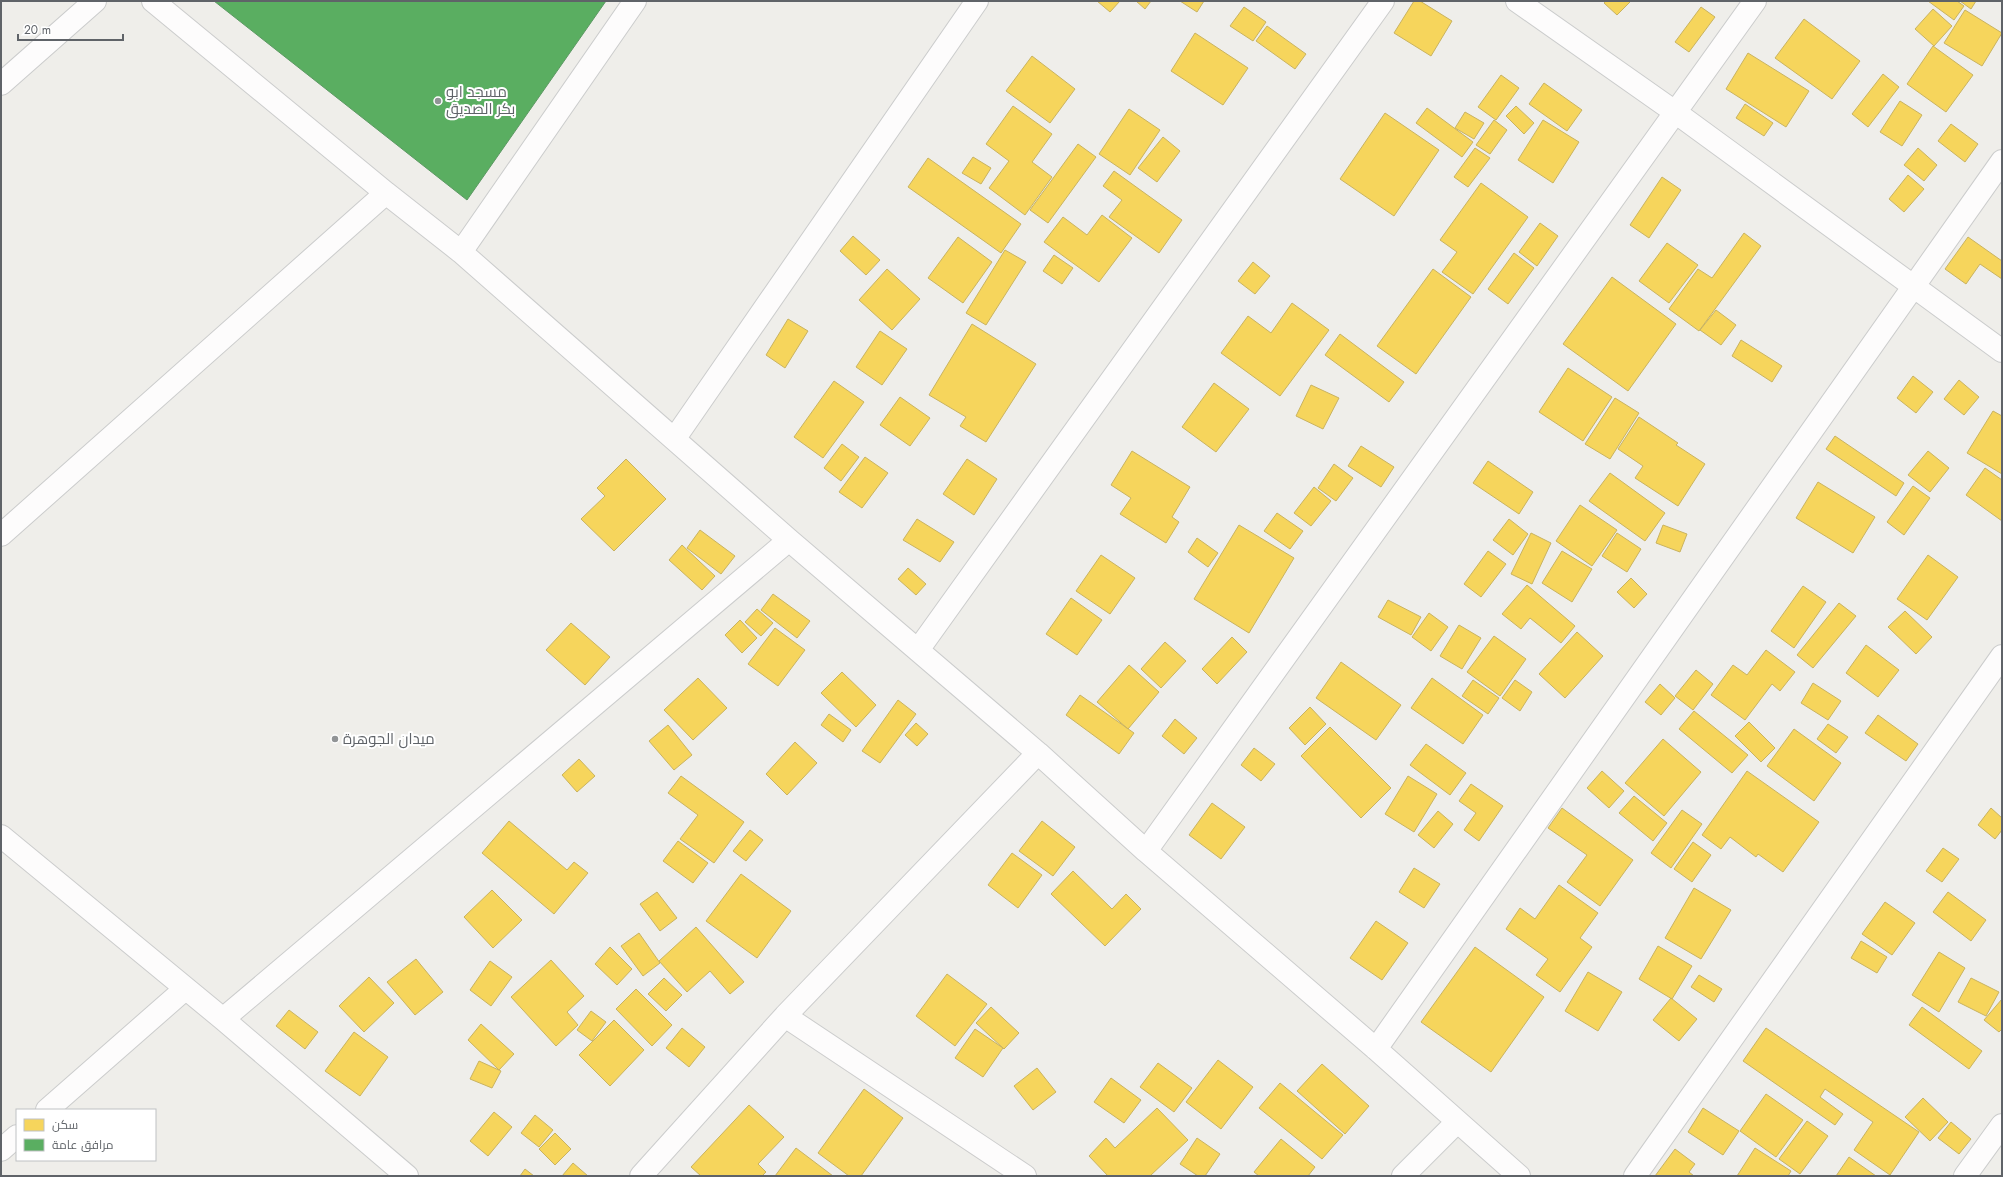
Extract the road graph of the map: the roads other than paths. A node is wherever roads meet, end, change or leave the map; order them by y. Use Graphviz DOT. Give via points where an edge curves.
graph roads {
  1 [pos="95,1"];
  2 [pos="154,1"];
  3 [pos="636,1"];
  4 [pos="977,1"];
  5 [pos="1383,1"];
  6 [pos="1517,1"];
  7 [pos="1755,1"];
  8 [pos="1,84"];
  9 [pos="1675,112"];
  10 [pos="2002,162"];
  11 [pos="386,193"];
  12 [pos="461,252"];
  13 [pos="1914,287"];
  14 [pos="2002,351"];
  15 [pos="675,438"];
  16 [pos="1,535"];
  17 [pos="789,540"];
  18 [pos="918,650"];
  19 [pos="2002,656"];
  20 [pos="1038,753"];
  21 [pos="1,836"];
  22 [pos="1146,851"];
  23 [pos="185,989"];
  24 [pos="785,1016"];
  25 [pos="223,1019"];
  26 [pos="1376,1049"];
  27 [pos="48,1109"];
  28 [pos="1457,1122"];
  29 [pos="2002,1125"];
  30 [pos="16,1137"];
  31 [pos="1,1150"];
  32 [pos="407,1176"];
  33 [pos="641,1176"];
  34 [pos="1025,1176"];
  35 [pos="1403,1176"];
  36 [pos="1519,1176"];
  37 [pos="1635,1176"];
  38 [pos="1965,1176"];
  1 -- 8 [label="street"];
  2 -- 11 [label="street"];
  3 -- 12 [label="street"];
  4 -- 15 [label="street"];
  5 -- 18 [label="street"];
  6 -- 9 [label="street"];
  7 -- 9 [label="street"];
  9 -- 13 [label="street"];
  9 -- 22 [label="street"];
  10 -- 13 [label="street"];
  11 -- 12 [label="street"];
  11 -- 16 [label="street"];
  12 -- 15 [label="street"];
  13 -- 14 [label="street"];
  13 -- 26 [label="street"];
  15 -- 17 [label="street"];
  17 -- 18 [label="street"];
  17 -- 25 [label="street"];
  18 -- 20 [label="street"];
  19 -- 37 [label="street"];
  20 -- 22 [label="street"];
  20 -- 24 [label="street"];
  21 -- 23 [label="street"];
  22 -- 26 [label="street"];
  23 -- 25 [label="street"];
  23 -- 27 [label="street"];
  24 -- 33 [label="street"];
  24 -- 34 [label="street"];
  25 -- 32 [label="street"];
  26 -- 28 [label="street"];
  28 -- 35 [label="street"];
  28 -- 36 [label="street"];
  29 -- 38 [label="street"];
  30 -- 31 [label="street"];
}
